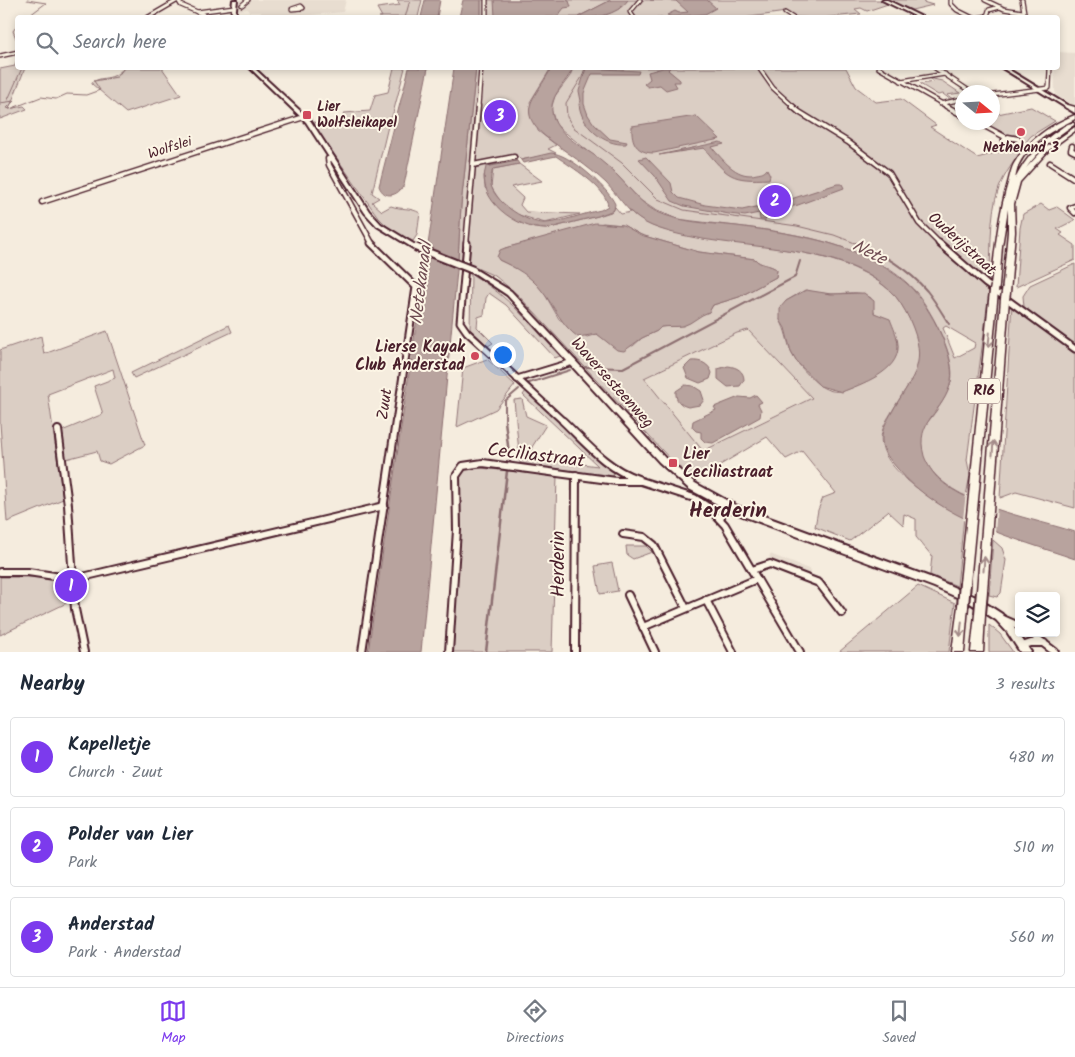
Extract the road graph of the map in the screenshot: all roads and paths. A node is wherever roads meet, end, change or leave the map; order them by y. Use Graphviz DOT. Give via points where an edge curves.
graph roads {
  1 [pos="178,0"];
  2 [pos="235,0"];
  3 [pos="239,0"];
  4 [pos="248,0"];
  5 [pos="300,0"];
  6 [pos="486,0"];
  7 [pos="640,0"];
  8 [pos="884,0"];
  9 [pos="951,0"];
  10 [pos="985,0"];
  11 [pos="1022,0"];
  12 [pos="181,5"];
  13 [pos="242,5"];
  14 [pos="168,6"];
  15 [pos="298,6"];
  16 [pos="234,7"];
  17 [pos="1000,7"];
  18 [pos="197,12"];
  19 [pos="1023,12"];
  20 [pos="785,13"];
  21 [pos="152,15"];
  22 [pos="204,15"];
  23 [pos="234,15"];
  24 [pos="235,15"];
  25 [pos="486,15"];
  26 [pos="632,15"];
  27 [pos="788,15"];
  28 [pos="916,15"];
  29 [pos="968,15"];
  30 [pos="987,15"];
  31 [pos="1024,15"];
  32 [pos="15,53"];
  33 [pos="0,56"];
  34 [pos="254,70"];
  35 [pos="481,70"];
  36 [pos="760,70"];
  37 [pos="882,70"];
  38 [pos="938,70"];
  39 [pos="1007,70"];
  40 [pos="1050,70"];
  41 [pos="945,74"];
  42 [pos="901,81"];
  43 [pos="961,85"];
  44 [pos="1049,88"];
  45 [pos="1039,90"];
  46 [pos="1000,95"];
  47 [pos="1054,98"];
  48 [pos="955,101"];
  49 [pos="940,104"];
  50 [pos="1068,107"];
  51 [pos="955,112"];
  52 [pos="1075,113"];
  53 [pos="304,117"];
  54 [pos="1072,126"];
  55 [pos="992,130"];
  56 [pos="1005,137"];
  57 [pos="1072,146"];
  58 [pos="1075,152"];
  59 [pos="514,157"];
  60 [pos="332,158"];
  61 [pos="1050,164"];
  62 [pos="473,165"];
  63 [pos="1075,179"];
  64 [pos="1014,181"];
  65 [pos="42,202"];
  66 [pos="1075,206"];
  67 [pos="1075,213"];
  68 [pos="415,247"];
  69 [pos="473,270"];
  70 [pos="1075,349"];
  71 [pos="573,362"];
  72 [pos="517,379"];
  73 [pos="58,430"];
  74 [pos="576,475"];
  75 [pos="641,480"];
  76 [pos="726,504"];
  77 [pos="384,506"];
  78 [pos="720,519"];
  79 [pos="623,534"];
  80 [pos="752,570"];
  81 [pos="0,572"];
  82 [pos="74,579"];
  83 [pos="757,579"];
  84 [pos="628,596"];
  85 [pos="706,600"];
  86 [pos="686,608"];
  87 [pos="842,613"];
  88 [pos="999,617"];
  89 [pos="1015,624"];
  90 [pos="643,626"];
  91 [pos="1036,637"];
  92 [pos="1044,643"];
  93 [pos="1024,649"];
  94 [pos="84,652"];
  95 [pos="362,652"];
  96 [pos="450,652"];
  97 [pos="575,652"];
  98 [pos="655,652"];
  99 [pos="733,652"];
  100 [pos="800,652"];
  101 [pos="958,652"];
  102 [pos="978,652"];
  103 [pos="1055,652"];
  1 -- 12 [label="street"];
  1 -- 14 [label="street"];
  2 -- 16 [label="main road"];
  3 -- 24 [label="main road"];
  4 -- 13 [label="street"];
  5 -- 15 [label="street"];
  6 -- 25 [label="street"];
  7 -- 26 [label="street" via="630,12"];
  8 -- 28 [label="main road"];
  9 -- 29 [label="street" via="955,8"];
  10 -- 17 [label="street"];
  11 -- 19 [label="street"];
  12 -- 14 [label="street"];
  12 -- 18 [label="street"];
  14 -- 21 [label="street"];
  16 -- 18 [label="street"];
  16 -- 23 [label="main road"];
  17 -- 19 [label="street"];
  17 -- 30 [label="street" via="988,10"];
  18 -- 22 [label="street"];
  19 -- 31 [label="street"];
  20 -- 27 [label="street"];
  32 -- 33 [label="street"];
  34 -- 53 [label="main road, Waversesteenweg"];
  35 -- 62 [label="street"];
  36 -- 70 [label="street, Ouderijstraat" via="773,88 799,112 848,142 889,173 919,223 943,247 986,284"];
  37 -- 42 [label="street"];
  38 -- 41 [label="street"];
  39 -- 45 [label="main road"];
  40 -- 44 [label="street"];
  41 -- 42 [label="street"];
  41 -- 43 [label="street"];
  42 -- 49 [label="street"];
  44 -- 45 [label="street"];
  44 -- 47 [label="street"];
  45 -- 46 [label="street"];
  45 -- 47 [label="main road"];
  45 -- 52 [label="main road"];
  47 -- 50 [label="main road"];
  48 -- 49 [label="street"];
  49 -- 51 [label="street"];
  50 -- 52 [label="highway"];
  52 -- 64 [label="highway" via="1026,151 1014,166"];
  53 -- 60 [label="main road, Waversesteenweg"];
  53 -- 65 [label="street, Wolfslei"];
  54 -- 64 [label="highway"];
  54 -- 64 [label="highway, R16" via="1054,132 1037,146 1026,157"];
  55 -- 56 [label="street"];
  57 -- 58 [label="street" via="1071,150"];
  59 -- 62 [label="street"];
  60 -- 68 [label="main road, Waversesteenweg" via="379,225"];
  60 -- 77 [label="street, Zuut" via="328,159 329,165 371,243 416,287"];
  61 -- 63 [label="street"];
  62 -- 72 [label="street" via="460,316 463,328"];
  64 -- 101 [label="highway, R16, one-way, bridge" via="1001,221"];
  102 -- 64 [label="highway, R16, one-way, bridge"];
  66 -- 67 [label="street" via="1070,208"];
  68 -- 69 [label="main road, Waversesteenweg, bridge"];
  69 -- 71 [label="main road, Waversesteenweg" via="509,293"];
  71 -- 72 [label="street"];
  71 -- 76 [label="main road, Waversesteenweg" via="662,460 692,486"];
  72 -- 75 [label="street" via="611,466"];
  73 -- 82 [label="street"];
  74 -- 75 [label="street, Ceciliastraat" via="616,481"];
  74 -- 96 [label="street, Ceciliastraat" via="483,463 458,469"];
  74 -- 97 [label="street, Herderin"];
  75 -- 78 [label="street, Ceciliastraat" via="694,498 708,506"];
  76 -- 78 [label="street"];
  76 -- 88 [label="main road, Waversesteenweg" via="939,584"];
  77 -- 82 [label="street"];
  77 -- 95 [label="street, Zuut"];
  78 -- 80 [label="street, Ceciliastraat"];
  79 -- 86 [label="street" via="644,537 654,545"];
  80 -- 83 [label="street, Ceciliastraat"];
  80 -- 87 [label="street" via="770,564 819,583"];
  81 -- 82 [label="street" via="28,572"];
  82 -- 94 [label="street" via="75,609"];
  83 -- 85 [label="street"];
  83 -- 100 [label="street, Ceciliastraat"];
  84 -- 90 [label="street"];
  85 -- 86 [label="street"];
  85 -- 99 [label="street"];
  86 -- 90 [label="street"];
  88 -- 89 [label="street, Waversesteenweg"];
  88 -- 93 [label="main road"];
  90 -- 98 [label="street"];
  91 -- 92 [label="street"];
  92 -- 93 [label="street" via="1031,643"];
  92 -- 103 [label="street"];
}
